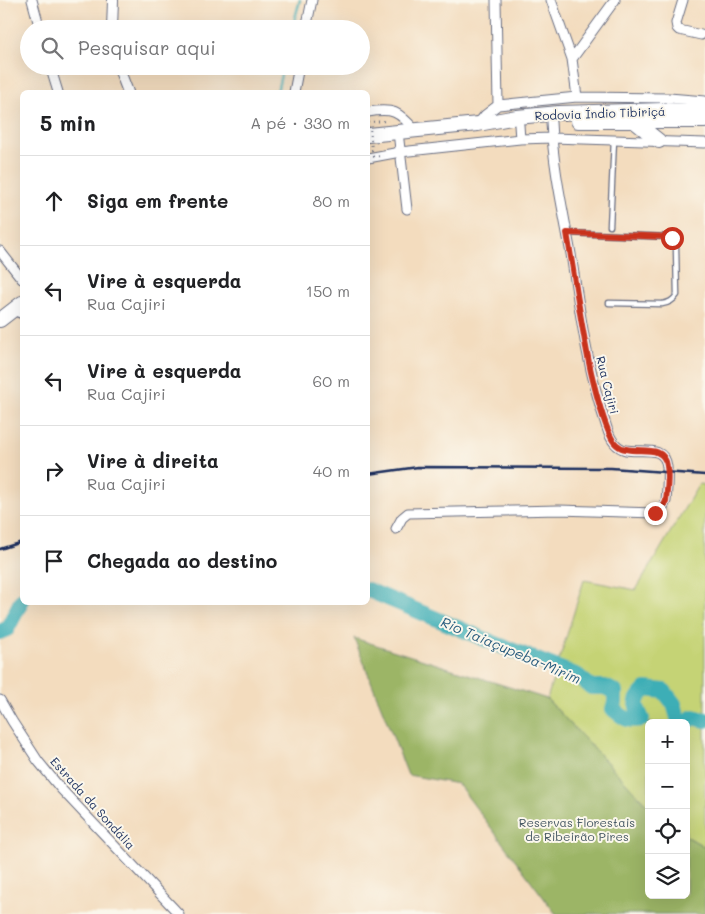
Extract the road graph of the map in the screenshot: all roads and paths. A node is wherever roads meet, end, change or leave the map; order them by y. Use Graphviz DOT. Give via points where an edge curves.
graph roads {
  1 [pos="32,0"];
  2 [pos="112,0"];
  3 [pos="312,0"];
  4 [pos="496,0"];
  5 [pos="551,0"];
  6 [pos="616,0"];
  7 [pos="683,0"];
  8 [pos="38,20"];
  9 [pos="112,20"];
  10 [pos="308,20"];
  11 [pos="701,35"];
  12 [pos="572,59"];
  13 [pos="53,75"];
  14 [pos="121,75"];
  15 [pos="297,75"];
  16 [pos="57,90"];
  17 [pos="127,90"];
  18 [pos="294,90"];
  19 [pos="577,97"];
  20 [pos="705,101"];
  21 [pos="498,105"];
  22 [pos="705,111"];
  23 [pos="370,112"];
  24 [pos="634,121"];
  25 [pos="705,121"];
  26 [pos="370,122"];
  27 [pos="496,122"];
  28 [pos="551,122"];
  29 [pos="478,124"];
  30 [pos="519,125"];
  31 [pos="394,126"];
  32 [pos="370,127"];
  33 [pos="415,130"];
  34 [pos="370,134"];
  35 [pos="552,138"];
  36 [pos="520,139"];
  37 [pos="614,140"];
  38 [pos="659,141"];
  39 [pos="705,142"];
  40 [pos="370,150"];
  41 [pos="400,152"];
  42 [pos="383,156"];
  43 [pos="370,158"];
  44 [pos="370,158"];
  45 [pos="406,209"];
  46 [pos="610,226"];
  47 [pos="567,233"];
  48 [pos="0,251"];
  49 [pos="20,274"];
  50 [pos="609,303"];
  51 [pos="20,305"];
  52 [pos="11,316"];
  53 [pos="396,529"];
  54 [pos="0,700"];
  55 [pos="179,914"];
  1 -- 8 [label="street"];
  2 -- 9 [label="street"];
  3 -- 10 [label="street"];
  4 -- 21 [label="street"];
  5 -- 12 [label="street"];
  6 -- 12 [label="street"];
  7 -- 11 [label="street" via="677,28"];
  12 -- 19 [label="street"];
  13 -- 16 [label="street"];
  14 -- 17 [label="street"];
  15 -- 18 [label="street"];
  19 -- 20 [label="street"];
  19 -- 21 [label="street"];
  21 -- 29 [label="street"];
  22 -- 27 [label="highway, Rodovia Índio Tibiriçá" via="583,112 517,117"];
  23 -- 33 [label="street" via="393,112 402,116"];
  24 -- 25 [label="highway, Rodovia Índio Tibiriçá"];
  24 -- 28 [label="highway, Rodovia Índio Tibiriçá"];
  24 -- 38 [label="highway"];
  26 -- 31 [label="path"];
  27 -- 29 [label="highway, Rodovia Índio Tibiriçá"];
  27 -- 30 [label="highway, Rodovia Índio Tibiriçá"];
  28 -- 30 [label="highway, Rodovia Índio Tibiriçá"];
  28 -- 35 [label="street, Rua Cajiri"];
  29 -- 33 [label="highway, Rodovia Índio Tibiriçá"];
  30 -- 36 [label="street"];
  31 -- 33 [label="highway, Rodovia Índio Tibiriçá"];
  31 -- 34 [label="highway, Rodovia Índio Tibiriçá"];
  31 -- 41 [label="street"];
  32 -- 40 [label="path, bridge"];
  35 -- 36 [label="street"];
  35 -- 37 [label="street"];
  35 -- 47 [label="street, Rua Cajiri"];
  36 -- 41 [label="street"];
  37 -- 38 [label="street"];
  37 -- 46 [label="lane"];
  38 -- 39 [label="street"];
  41 -- 43 [label="street"];
  41 -- 45 [label="street"];
  42 -- 44 [label="path, bridge"];
  47 -- 50 [label="lane" via="674,239 677,294 674,299 667,304"];
  47 -- 53 [label="street, Rua Cajiri" via="588,355 608,432 621,448 651,450 662,455 667,466 665,506 655,513 559,510 408,513"];
  48 -- 49 [label="street"];
  51 -- 52 [label="highway"];
  54 -- 55 [label="street, Estrada da Sondália" via="38,761 61,790"];
}
